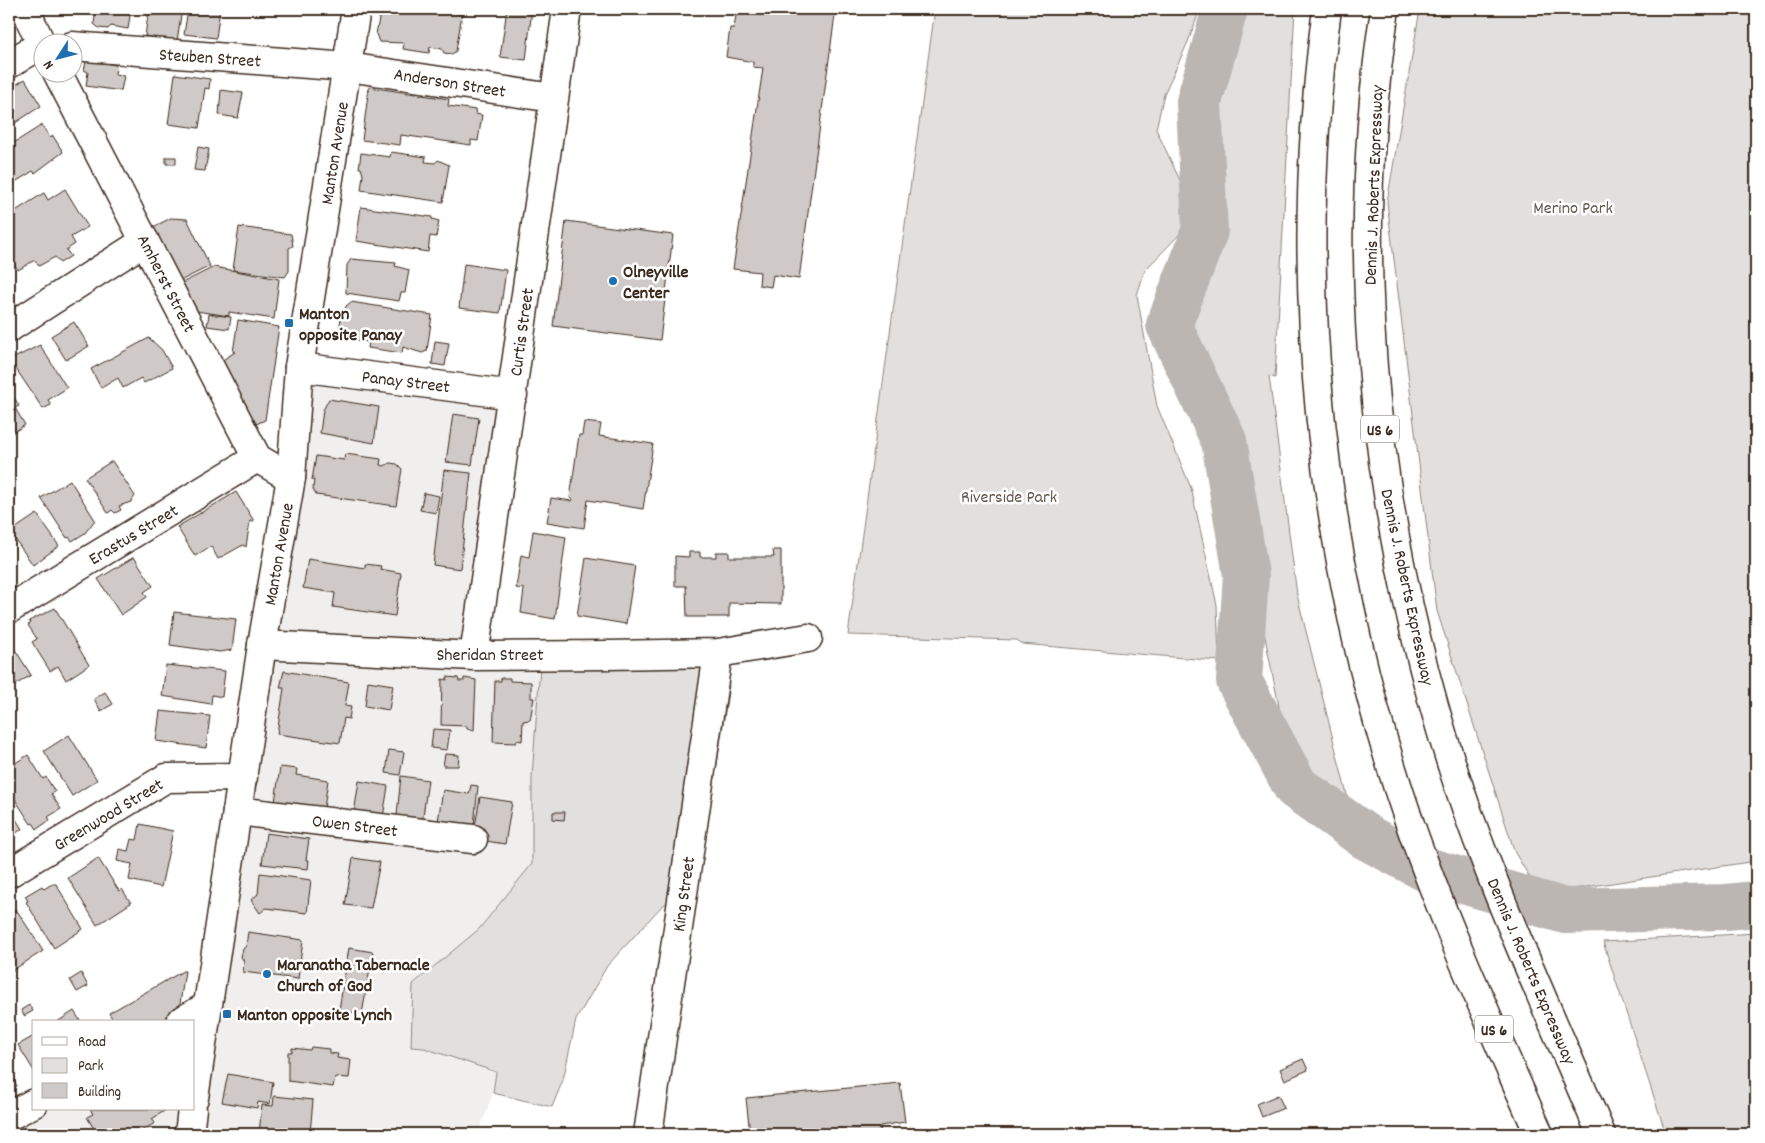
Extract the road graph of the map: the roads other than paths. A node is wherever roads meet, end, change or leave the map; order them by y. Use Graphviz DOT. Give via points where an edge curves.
graph roads {
  1 [pos="25,9"];
  2 [pos="356,9"];
  3 [pos="567,9"];
  4 [pos="1327,9"];
  5 [pos="1385,9"];
  6 [pos="36,32"];
  7 [pos="82,47"];
  8 [pos="32,50"];
  9 [pos="9,64"];
  10 [pos="348,67"];
  11 [pos="62,82"];
  12 [pos="553,98"];
  13 [pos="145,241"];
  14 [pos="9,328"];
  15 [pos="299,368"];
  16 [pos="513,395"];
  17 [pos="257,458"];
  18 [pos="291,478"];
  19 [pos="9,609"];
  20 [pos="808,638"];
  21 [pos="262,645"];
  22 [pos="718,653"];
  23 [pos="474,656"];
  24 [pos="242,777"];
  25 [pos="237,811"];
  26 [pos="473,839"];
  27 [pos="9,873"];
  28 [pos="206,1007"];
  29 [pos="183,1020"];
  30 [pos="195,1090"];
  31 [pos="32,1104"];
  32 [pos="192,1110"];
  33 [pos="9,1116"];
  34 [pos="189,1134"];
  35 [pos="648,1134"];
  36 [pos="1539,1134"];
  37 [pos="1601,1134"];
  1 -- 6 [label="main road"];
  2 -- 10 [label="main road, Manton Avenue"];
  3 -- 12 [label="main road, Curtis Street"];
  4 -- 36 [label="main road, US 6" via="1312,186 1314,319 1322,424 1341,554 1362,655 1409,820 1449,924"];
  5 -- 37 [label="main road, Dennis J. Roberts Expressway / US 6" via="1373,118 1369,237 1372,346 1393,528 1411,617 1444,741 1520,945"];
  7 -- 10 [label="main road, Steuben Street"];
  8 -- 9 [label="main road"];
  10 -- 12 [label="main road, Anderson Street"];
  10 -- 15 [label="main road, Manton Avenue"];
  11 -- 13 [label="main road, Amherst Street"];
  12 -- 16 [label="main road, Curtis Street"];
  13 -- 14 [label="main road"];
  13 -- 17 [label="main road, Amherst Street"];
  15 -- 16 [label="main road, Panay Street"];
  15 -- 18 [label="main road, Manton Avenue"];
  16 -- 23 [label="main road, Curtis Street"];
  17 -- 18 [label="main road"];
  17 -- 19 [label="main road, Erastus Street"];
  18 -- 21 [label="main road, Manton Avenue"];
  20 -- 22 [label="main road, Sheridan Street"];
  21 -- 23 [label="main road, Sheridan Street"];
  21 -- 24 [label="main road, Manton Avenue"];
  22 -- 23 [label="main road, Sheridan Street"];
  22 -- 35 [label="main road, King Street"];
  24 -- 25 [label="main road, Manton Avenue"];
  24 -- 27 [label="main road, Greenwood Street" via="166,778"];
  25 -- 26 [label="main road, Owen Street"];
  25 -- 28 [label="main road, Manton Avenue"];
  28 -- 29 [label="main road"];
  28 -- 30 [label="main road, Manton Avenue"];
  31 -- 33 [label="main road"];
  32 -- 34 [label="main road"];
}
